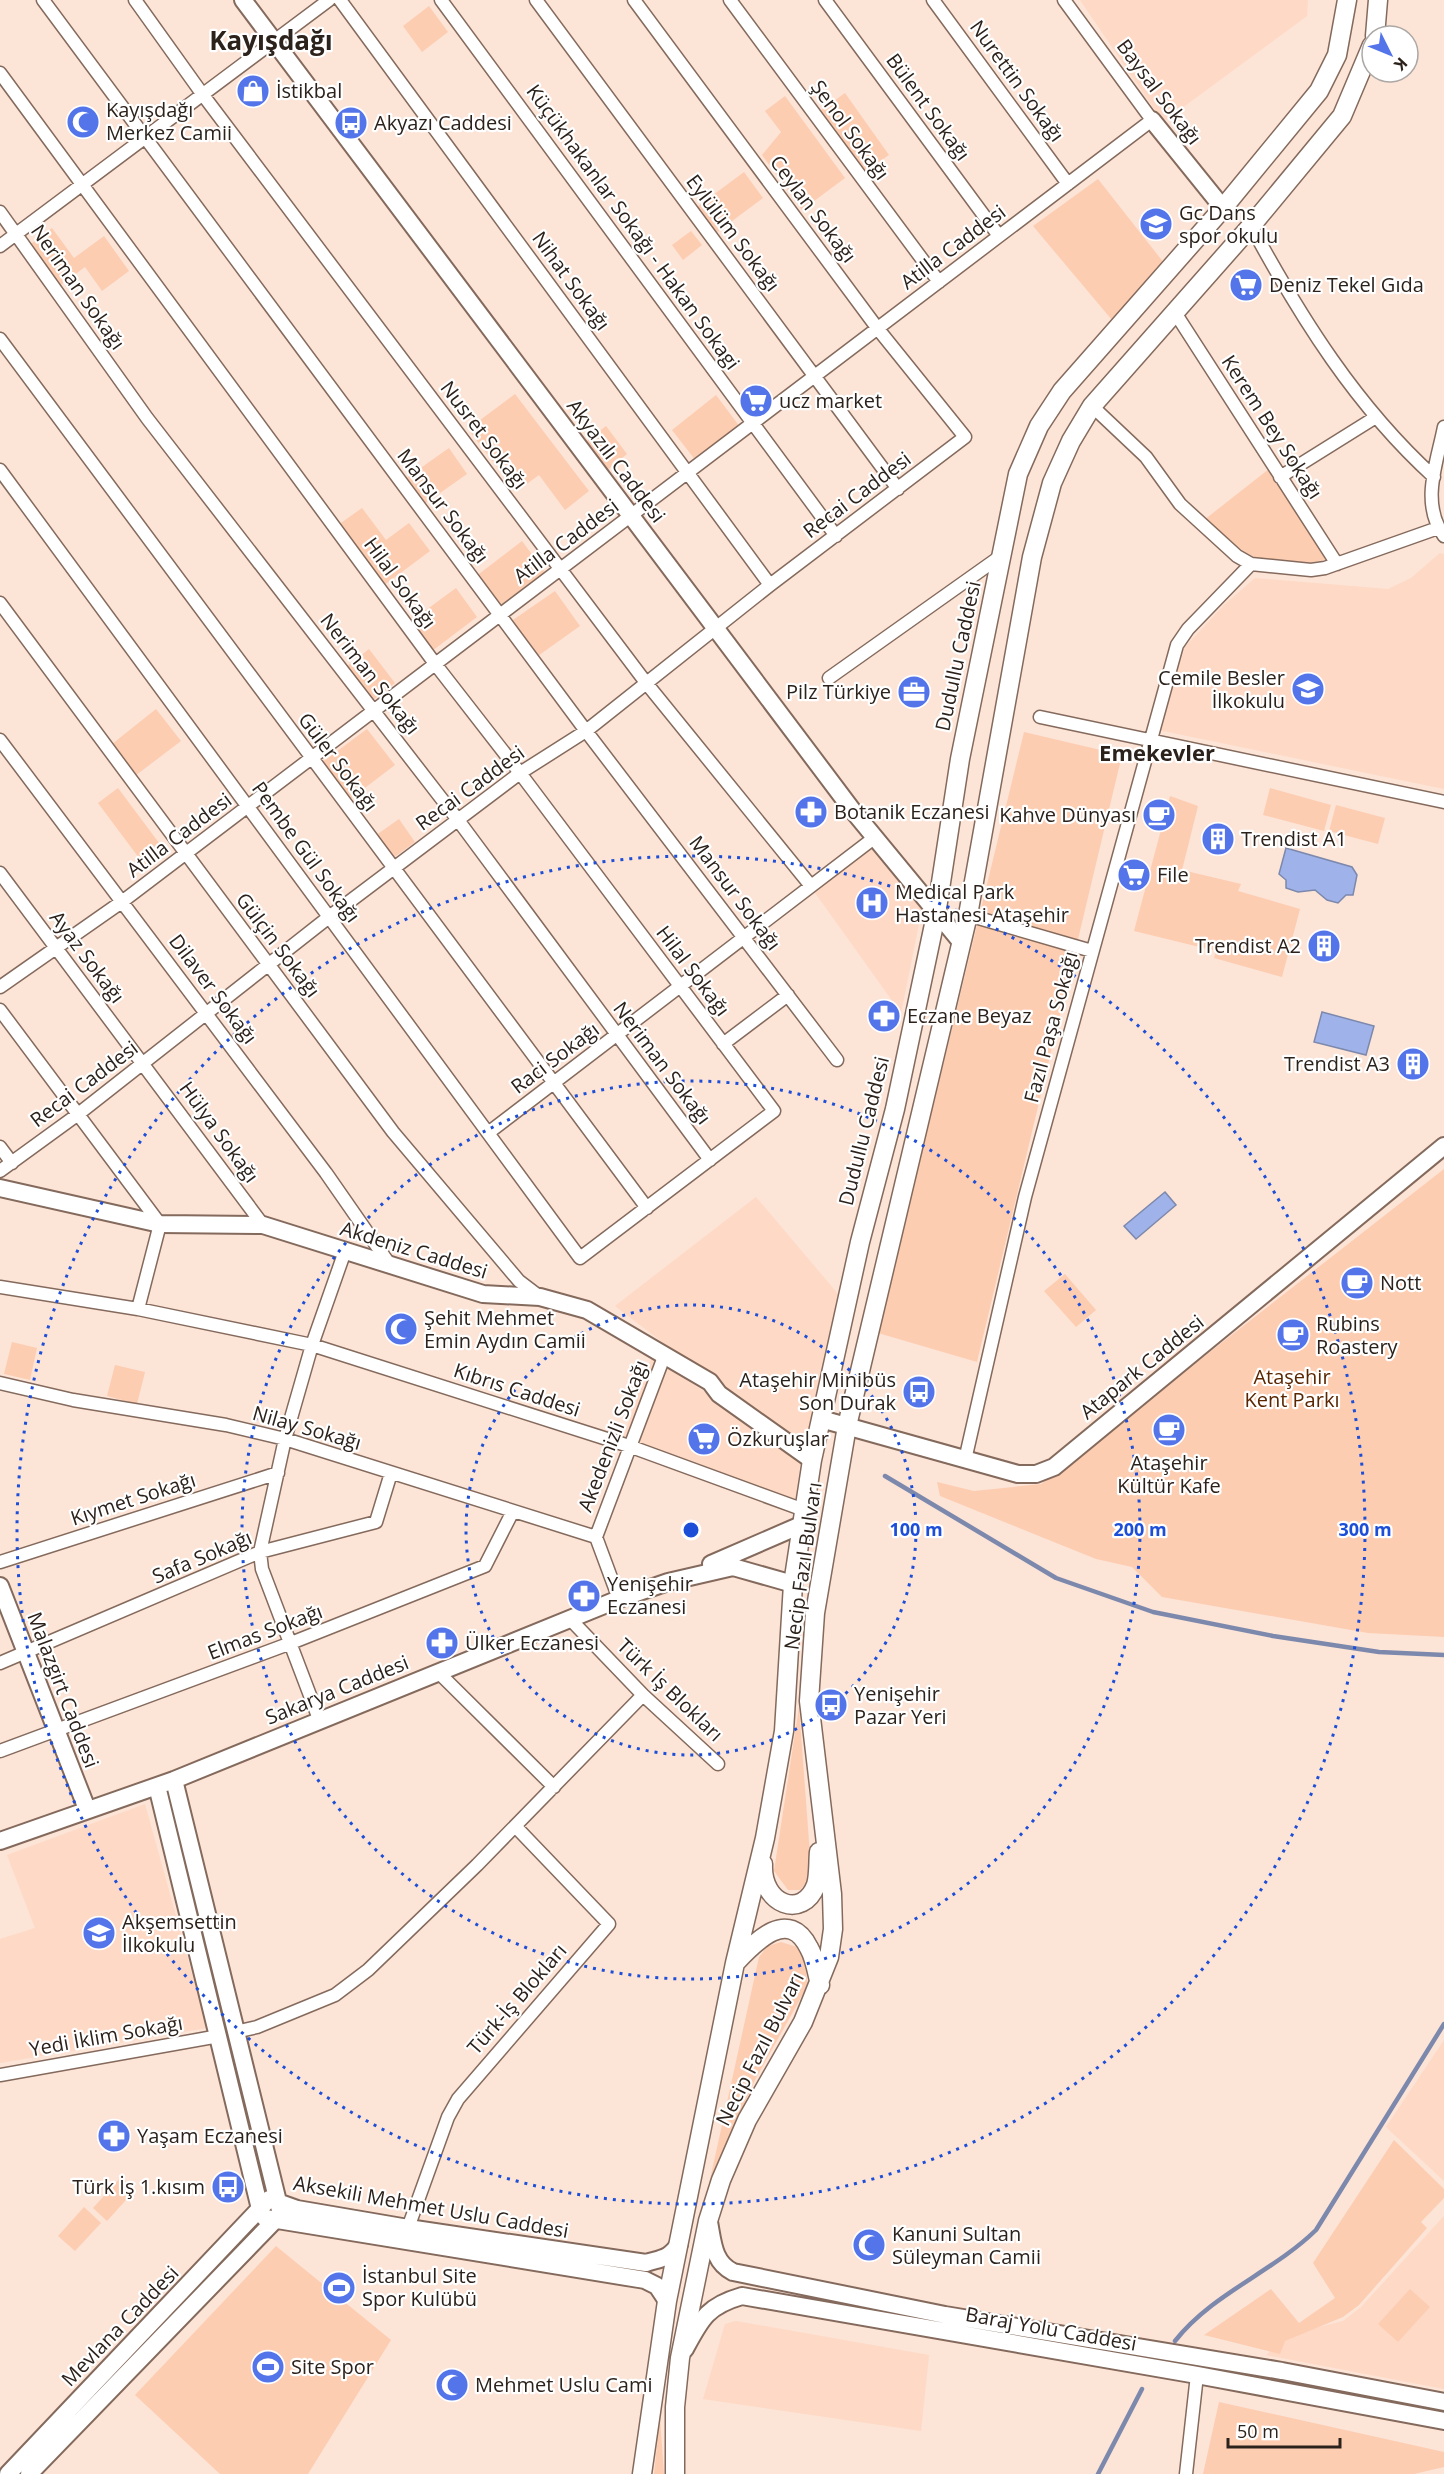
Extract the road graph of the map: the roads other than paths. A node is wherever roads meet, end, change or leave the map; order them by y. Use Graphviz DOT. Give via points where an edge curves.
graph roads {
  1 [pos="43,0"];
  2 [pos="135,0"];
  3 [pos="243,0"];
  4 [pos="329,0"];
  5 [pos="340,0"];
  6 [pos="441,0"];
  7 [pos="536,0"];
  8 [pos="633,0"];
  9 [pos="730,0"];
  10 [pos="825,0"];
  11 [pos="933,0"];
  12 [pos="1064,0"];
  13 [pos="1347,0"];
  14 [pos="1378,0"];
  15 [pos="1376,24"];
  16 [pos="275,42"];
  17 [pos="1360,73"];
  18 [pos="0,74"];
  19 [pos="203,95"];
  20 [pos="1152,120"];
  21 [pos="145,138"];
  22 [pos="82,184"];
  23 [pos="1068,184"];
  24 [pos="1223,208"];
  25 [pos="0,212"];
  26 [pos="1251,226"];
  27 [pos="16,234"];
  28 [pos="999,236"];
  29 [pos="0,246"];
  30 [pos="939,282"];
  31 [pos="1174,311"];
  32 [pos="878,329"];
  33 [pos="0,339"];
  34 [pos="815,376"];
  35 [pos="1092,406"];
  36 [pos="1376,417"];
  37 [pos="753,423"];
  38 [pos="1444,427"];
  39 [pos="965,437"];
  40 [pos="0,470"];
  41 [pos="689,472"];
  42 [pos="1281,477"];
  43 [pos="1434,477"];
  44 [pos="898,489"];
  45 [pos="631,516"];
  46 [pos="1441,532"];
  47 [pos="836,536"];
  48 [pos="1001,556"];
  49 [pos="1251,564"];
  50 [pos="1337,564"];
  51 [pos="561,569"];
  52 [pos="770,585"];
  53 [pos="0,603"];
  54 [pos="500,615"];
  55 [pos="716,630"];
  56 [pos="436,664"];
  57 [pos="830,678"];
  58 [pos="647,684"];
  59 [pos="374,711"];
  60 [pos="1040,717"];
  61 [pos="586,730"];
  62 [pos="0,740"];
  63 [pos="1149,740"];
  64 [pos="311,759"];
  65 [pos="520,773"];
  66 [pos="1444,802"];
  67 [pos="248,807"];
  68 [pos="458,820"];
  69 [pos="874,838"];
  70 [pos="185,854"];
  71 [pos="394,868"];
  72 [pos="0,873"];
  73 [pos="810,886"];
  74 [pos="123,901"];
  75 [pos="936,915"];
  76 [pos="968,915"];
  77 [pos="329,917"];
  78 [pos="745,937"];
  79 [pos="961,942"];
  80 [pos="56,948"];
  81 [pos="1092,951"];
  82 [pos="268,963"];
  83 [pos="680,986"];
  84 [pos="0,987"];
  85 [pos="788,995"];
  86 [pos="0,1010"];
  87 [pos="207,1013"];
  88 [pos="617,1035"];
  89 [pos="723,1044"];
  90 [pos="837,1060"];
  91 [pos="144,1063"];
  92 [pos="554,1083"];
  93 [pos="77,1115"];
  94 [pos="488,1133"];
  95 [pos="1444,1146"];
  96 [pos="0,1147"];
  97 [pos="710,1160"];
  98 [pos="12,1163"];
  99 [pos="0,1171"];
  100 [pos="0,1188"];
  101 [pos="647,1208"];
  102 [pos="160,1224"];
  103 [pos="262,1225"];
  104 [pos="345,1251"];
  105 [pos="390,1265"];
  106 [pos="0,1287"];
  107 [pos="540,1297"];
  108 [pos="138,1309"];
  109 [pos="312,1345"];
  110 [pos="664,1354"];
  111 [pos="0,1383"];
  112 [pos="821,1419"];
  113 [pos="847,1426"];
  114 [pos="285,1439"];
  115 [pos="629,1446"];
  116 [pos="812,1460"];
  117 [pos="965,1460"];
  118 [pos="278,1473"];
  119 [pos="391,1473"];
  120 [pos="513,1511"];
  121 [pos="802,1518"];
  122 [pos="596,1537"];
  123 [pos="260,1552"];
  124 [pos="0,1562"];
  125 [pos="668,1582"];
  126 [pos="793,1584"];
  127 [pos="0,1586"];
  128 [pos="619,1599"];
  129 [pos="570,1618"];
  130 [pos="291,1643"];
  131 [pos="26,1653"];
  132 [pos="0,1664"];
  133 [pos="438,1672"];
  134 [pos="643,1695"];
  135 [pos="319,1719"];
  136 [pos="56,1731"];
  137 [pos="0,1751"];
  138 [pos="718,1764"];
  139 [pos="174,1780"];
  140 [pos="156,1786"];
  141 [pos="554,1787"];
  142 [pos="87,1809"];
  143 [pos="822,1823"];
  144 [pos="515,1826"];
  145 [pos="765,1838"];
  146 [pos="0,1841"];
  147 [pos="735,1963"];
  148 [pos="820,1985"];
  149 [pos="227,2034"];
  150 [pos="0,2075"];
  151 [pos="279,2202"];
  152 [pos="262,2207"];
  153 [pos="274,2220"];
  154 [pos="708,2221"];
  155 [pos="408,2228"];
  156 [pos="679,2244"];
  157 [pos="667,2301"];
  158 [pos="944,2323"];
  159 [pos="680,2358"];
  160 [pos="1197,2375"];
  161 [pos="1444,2402"];
  162 [pos="1444,2421"];
  163 [pos="8,2474"];
  164 [pos="29,2474"];
  165 [pos="642,2474"];
  166 [pos="675,2474"];
  167 [pos="1186,2474"];
  1 -- 21 [label="street, Mansur Sokağı"];
  2 -- 19 [label="street, Nusret Sokağı"];
  3 -- 16 [label="street, Akyazılı Caddesi"];
  4 -- 16 [label="street"];
  5 -- 41 [label="street, Nihat Sokağı"];
  6 -- 37 [label="street, Küçükhakanlar Sokağı - Hakan Sokagi"];
  7 -- 34 [label="street, Eylülüm Sokağı"];
  8 -- 32 [label="street, Ceylan Sokağı"];
  9 -- 30 [label="street, Şenol Sokağı"];
  10 -- 28 [label="street, Bülent Sokağı"];
  11 -- 23 [label="street, Nurettin Sokağı"];
  12 -- 20 [label="street, Baysal Sokağı"];
  13 -- 24 [label="main road, Dudullu Caddesi" via="1337,55 1319,91"];
  14 -- 15 [label="main road"];
  16 -- 19 [label="street"];
  16 -- 45 [label="street, Akyazılı Caddesi"];
  17 -- 26 [label="main road" via="1342,116"];
  18 -- 22 [label="street, Hilal Sokağı"];
  19 -- 21 [label="street"];
  19 -- 51 [label="street, Nusret Sokağı"];
  20 -- 23 [label="street, Atilla Caddesi"];
  20 -- 24 [label="street, Baysal Sokağı"];
  21 -- 22 [label="street"];
  21 -- 54 [label="street, Mansur Sokağı"];
  22 -- 27 [label="street"];
  22 -- 56 [label="street, Hilal Sokağı"];
  23 -- 28 [label="street, Atilla Caddesi"];
  24 -- 48 [label="main road, Dudullu Caddesi" via="1062,391 1039,426 1018,474"];
  25 -- 27 [label="street, Neriman Sokağı"];
  26 -- 31 [label="main road"];
  26 -- 36 [label="street" via="1292,300"];
  27 -- 29 [label="street"];
  27 -- 59 [label="street, Neriman Sokağı" via="147,418"];
  28 -- 30 [label="street, Atilla Caddesi"];
  30 -- 32 [label="street, Atilla Caddesi"];
  31 -- 35 [label="main road"];
  31 -- 42 [label="street, Kerem Bey Sokağı"];
  32 -- 34 [label="street, Atilla Caddesi"];
  32 -- 39 [label="street, Ceylan Sokağı"];
  33 -- 64 [label="street, Güler Sokağı"];
  34 -- 37 [label="street, Atilla Caddesi"];
  34 -- 44 [label="street, Eylülüm Sokağı"];
  35 -- 49 [label="street" via="1146,458 1180,504"];
  35 -- 76 [label="main road" via="1052,483 1032,557"];
  36 -- 42 [label="street"];
  36 -- 43 [label="street"];
  37 -- 41 [label="street, Atilla Caddesi"];
  37 -- 47 [label="street, Küçükhakanlar Sokağı - Hakan Sokagi"];
  38 -- 43 [label="street"];
  39 -- 44 [label="street, Recai Caddesi"];
  40 -- 67 [label="street, Pembe Gül Sokağı"];
  41 -- 45 [label="street, Atilla Caddesi"];
  41 -- 52 [label="street, Nihat Sokağı"];
  42 -- 50 [label="street, Kerem Bey Sokağı"];
  43 -- 46 [label="street" via="1430,492 1432,513"];
  44 -- 47 [label="street, Recai Caddesi"];
  45 -- 51 [label="street, Atilla Caddesi"];
  45 -- 55 [label="street, Akyazılı Caddesi"];
  46 -- 50 [label="street"];
  47 -- 52 [label="street, Recai Caddesi"];
  48 -- 57 [label="street"];
  48 -- 75 [label="main road, Dudullu Caddesi" via="960,759"];
  49 -- 50 [label="street" via="1311,570"];
  49 -- 63 [label="street, Fazıl Paşa Sokağı" via="1176,645"];
  51 -- 54 [label="street, Atilla Caddesi"];
  51 -- 58 [label="street, Nusret Sokağı"];
  52 -- 55 [label="street, Recai Caddesi"];
  53 -- 70 [label="street, Gülçin Sokağı"];
  54 -- 56 [label="street, Atilla Caddesi"];
  54 -- 61 [label="street, Mansur Sokağı"];
  55 -- 58 [label="street, Recai Caddesi"];
  55 -- 69 [label="street, Akyazılı Caddesi"];
  56 -- 59 [label="street, Atilla Caddesi"];
  56 -- 65 [label="street, Hilal Sokağı"];
  58 -- 61 [label="street, Recai Caddesi"];
  58 -- 73 [label="street, Nusret Sokağı"];
  59 -- 64 [label="street, Atilla Caddesi"];
  59 -- 68 [label="street, Neriman Sokağı"];
  60 -- 63 [label="street"];
  61 -- 65 [label="street, Recai Caddesi"];
  61 -- 78 [label="street, Mansur Sokağı"];
  62 -- 74 [label="street, Dilaver Sokağı"];
  63 -- 66 [label="street"];
  63 -- 81 [label="street, Fazıl Paşa Sokağı"];
  64 -- 67 [label="street, Atilla Caddesi"];
  64 -- 71 [label="street, Güler Sokağı"];
  65 -- 68 [label="street, Recai Caddesi"];
  65 -- 83 [label="street, Hilal Sokağı"];
  67 -- 70 [label="street, Atilla Caddesi"];
  67 -- 77 [label="street, Pembe Gül Sokağı"];
  68 -- 71 [label="street, Recai Caddesi"];
  68 -- 88 [label="street, Neriman Sokağı"];
  69 -- 73 [label="street, Raci Sokağı"];
  69 -- 75 [label="street, Akyazılı Caddesi"];
  70 -- 74 [label="street, Atilla Caddesi"];
  70 -- 82 [label="street, Gülçin Sokağı"];
  71 -- 77 [label="street, Recai Caddesi"];
  71 -- 92 [label="street, Güler Sokağı"];
  72 -- 80 [label="street, Ayaz Sokağı"];
  73 -- 78 [label="street, Raci Sokağı"];
  74 -- 80 [label="street, Atilla Caddesi"];
  74 -- 87 [label="street, Dilaver Sokağı"];
  75 -- 79 [label="street, Akyazılı Caddesi"];
  75 -- 112 [label="main road, Dudullu Caddesi" via="895,1109 860,1242"];
  76 -- 79 [label="main road"];
  76 -- 81 [label="street"];
  77 -- 82 [label="street, Recai Caddesi"];
  77 -- 94 [label="street, Pembe Gül Sokağı"];
  78 -- 83 [label="street, Raci Sokağı"];
  78 -- 85 [label="street, Mansur Sokağı"];
  79 -- 113 [label="main road"];
  80 -- 84 [label="street, Atilla Caddesi"];
  80 -- 91 [label="street, Ayaz Sokağı"];
  81 -- 117 [label="street, Fazıl Paşa Sokağı" via="1025,1197"];
  82 -- 87 [label="street, Recai Caddesi"];
  82 -- 107 [label="street, Gülçin Sokağı" via="393,1132 519,1281"];
  83 -- 88 [label="street, Raci Sokağı"];
  83 -- 89 [label="street, Hilal Sokağı"];
  85 -- 89 [label="street"];
  85 -- 90 [label="street, Mansur Sokağı"];
  86 -- 93 [label="street"];
  87 -- 91 [label="street, Recai Caddesi"];
  87 -- 105 [label="street, Dilaver Sokağı"];
  88 -- 92 [label="street, Raci Sokağı"];
  88 -- 97 [label="street, Neriman Sokağı"];
  89 -- 97 [label="street, Hilal Sokağı" via="774,1111"];
  91 -- 93 [label="street, Recai Caddesi"];
  91 -- 103 [label="street, Hülya Sokağı"];
  92 -- 94 [label="street, Raci Sokağı"];
  92 -- 101 [label="street, Güler Sokağı"];
  93 -- 98 [label="street, Recai Caddesi"];
  93 -- 102 [label="street"];
  94 -- 101 [label="street, Pembe Gül Sokağı" via="580,1258"];
  95 -- 117 [label="street, Atapark Caddesi" via="1054,1467 1036,1474 1018,1474"];
  96 -- 98 [label="street"];
  97 -- 101 [label="street"];
  98 -- 99 [label="street, Recai Caddesi"];
  100 -- 102 [label="street, Akdeniz Caddesi"];
  102 -- 103 [label="street, Akdeniz Caddesi"];
  102 -- 108 [label="street"];
  103 -- 104 [label="street, Akdeniz Caddesi"];
  104 -- 105 [label="street, Akdeniz Caddesi"];
  104 -- 109 [label="street"];
  105 -- 107 [label="street, Akdeniz Caddesi" via="483,1294"];
  106 -- 108 [label="street, Kıbrıs Caddesi"];
  107 -- 110 [label="street, Akdeniz Caddesi" via="587,1310"];
  108 -- 109 [label="street, Kıbrıs Caddesi"];
  109 -- 114 [label="street"];
  109 -- 115 [label="street, Kıbrıs Caddesi"];
  110 -- 115 [label="street, Akedenizli Sokağı"];
  110 -- 116 [label="street, Akdeniz Caddesi" via="710,1382 719,1394"];
  111 -- 114 [label="street, Nilay Sokağı"];
  112 -- 113 [label="street, Atapark Caddesi"];
  112 -- 116 [label="main road, Necip Fazıl Bulvarı"];
  113 -- 117 [label="street, Atapark Caddesi"];
  113 -- 143 [label="main road, Necip Fazıl Bulvarı" via="815,1613 809,1701"];
  114 -- 118 [label="street"];
  114 -- 119 [label="street, Nilay Sokağı"];
  115 -- 121 [label="street, Kıbrıs Caddesi"];
  115 -- 122 [label="street, Akedenizli Sokağı"];
  116 -- 121 [label="main road, Necip Fazıl Bulvarı"];
  118 -- 123 [label="street"];
  118 -- 124 [label="street, Kıymet Sokağı"];
  119 -- 120 [label="street, Nilay Sokağı"];
  119 -- 123 [label="street, Safa Sokağı" via="376,1522"];
  120 -- 122 [label="street, Nilay Sokağı"];
  120 -- 130 [label="street, Elmas Sokağı" via="485,1566"];
  121 -- 125 [label="street"];
  121 -- 126 [label="main road, Necip Fazıl Bulvarı"];
  122 -- 128 [label="street, Akedenizli Sokağı"];
  123 -- 130 [label="street" via="262,1569"];
  123 -- 131 [label="street, Safa Sokağı"];
  125 -- 126 [label="street, Sakarya Caddesi" via="733,1567"];
  125 -- 128 [label="street, Sakarya Caddesi"];
  126 -- 145 [label="main road, Necip Fazıl Bulvarı" via="784,1731"];
  127 -- 131 [label="street, Malazgirt Caddesi"];
  128 -- 129 [label="street, Sakarya Caddesi"];
  129 -- 133 [label="street, Sakarya Caddesi"];
  129 -- 134 [label="street, Türk İş Blokları"];
  130 -- 135 [label="street"];
  130 -- 136 [label="street, Elmas Sokağı"];
  131 -- 132 [label="street, Safa Sokağı"];
  131 -- 136 [label="street, Malazgirt Caddesi"];
  133 -- 135 [label="street, Sakarya Caddesi"];
  133 -- 141 [label="street"];
  134 -- 138 [label="street, Türk İş Blokları"];
  134 -- 141 [label="street"];
  135 -- 139 [label="street, Sakarya Caddesi"];
  136 -- 137 [label="street, Elmas Sokağı"];
  136 -- 142 [label="street, Malazgirt Caddesi"];
  139 -- 140 [label="street, Sakarya Caddesi"];
  139 -- 149 [label="street, Aksekili Mehmet Uslu Caddesi"];
  140 -- 142 [label="street, Sakarya Caddesi"];
  140 -- 149 [label="street, Aksekili Mehmet Uslu Caddesi"];
  141 -- 144 [label="street"];
  142 -- 146 [label="street, Sakarya Caddesi"];
  143 -- 145 [label="main road" via="815,1886 803,1901 790,1905 779,1902 765,1886"];
  143 -- 148 [label="main road, Necip Fazıl Bulvarı" via="832,1894 832,1929"];
  144 -- 149 [label="street" via="391,1949 350,1984 334,1995 257,2027"];
  144 -- 155 [label="street, Türk-İş Blokları" via="609,1924 458,2099"];
  145 -- 147 [label="main road, Necip Fazıl Bulvarı"];
  147 -- 148 [label="main road" via="759,1937 788,1929 809,1947"];
  147 -- 156 [label="main road, Necip Fazıl Bulvarı"];
  148 -- 154 [label="main road, Necip Fazıl Bulvarı" via="747,2120"];
  149 -- 150 [label="street, Yedi İklim Sokağı"];
  149 -- 151 [label="street, Aksekili Mehmet Uslu Caddesi"];
  149 -- 152 [label="street, Aksekili Mehmet Uslu Caddesi"];
  151 -- 152 [label="street" via="268,2199"];
  151 -- 153 [label="street" via="281,2214"];
  151 -- 155 [label="street, Aksekili Mehmet Uslu Caddesi" via="297,2209"];
  152 -- 153 [label="street" via="265,2218"];
  152 -- 163 [label="street, Mevlana Caddesi"];
  153 -- 157 [label="street, Aksekili Mehmet Uslu Caddesi" via="647,2280 657,2286"];
  153 -- 164 [label="street, Mevlana Caddesi"];
  154 -- 158 [label="street, Baraj Yolu Caddesi" via="716,2256 733,2272"];
  154 -- 159 [label="main road, Necip Fazıl Bulvarı"];
  155 -- 156 [label="street, Aksekili Mehmet Uslu Caddesi" via="646,2263 671,2255"];
  156 -- 157 [label="main road, Necip Fazıl Bulvarı"];
  157 -- 165 [label="main road, Necip Fazıl Bulvarı"];
  158 -- 159 [label="street, Baraj Yolu Caddesi" via="742,2296 722,2302 702,2317"];
  158 -- 160 [label="street, Baraj Yolu Caddesi"];
  158 -- 161 [label="street, Baraj Yolu Caddesi" via="1282,2371"];
  159 -- 166 [label="main road, Necip Fazıl Bulvarı"];
  160 -- 162 [label="street, Baraj Yolu Caddesi"];
  160 -- 167 [label="street"];
}
